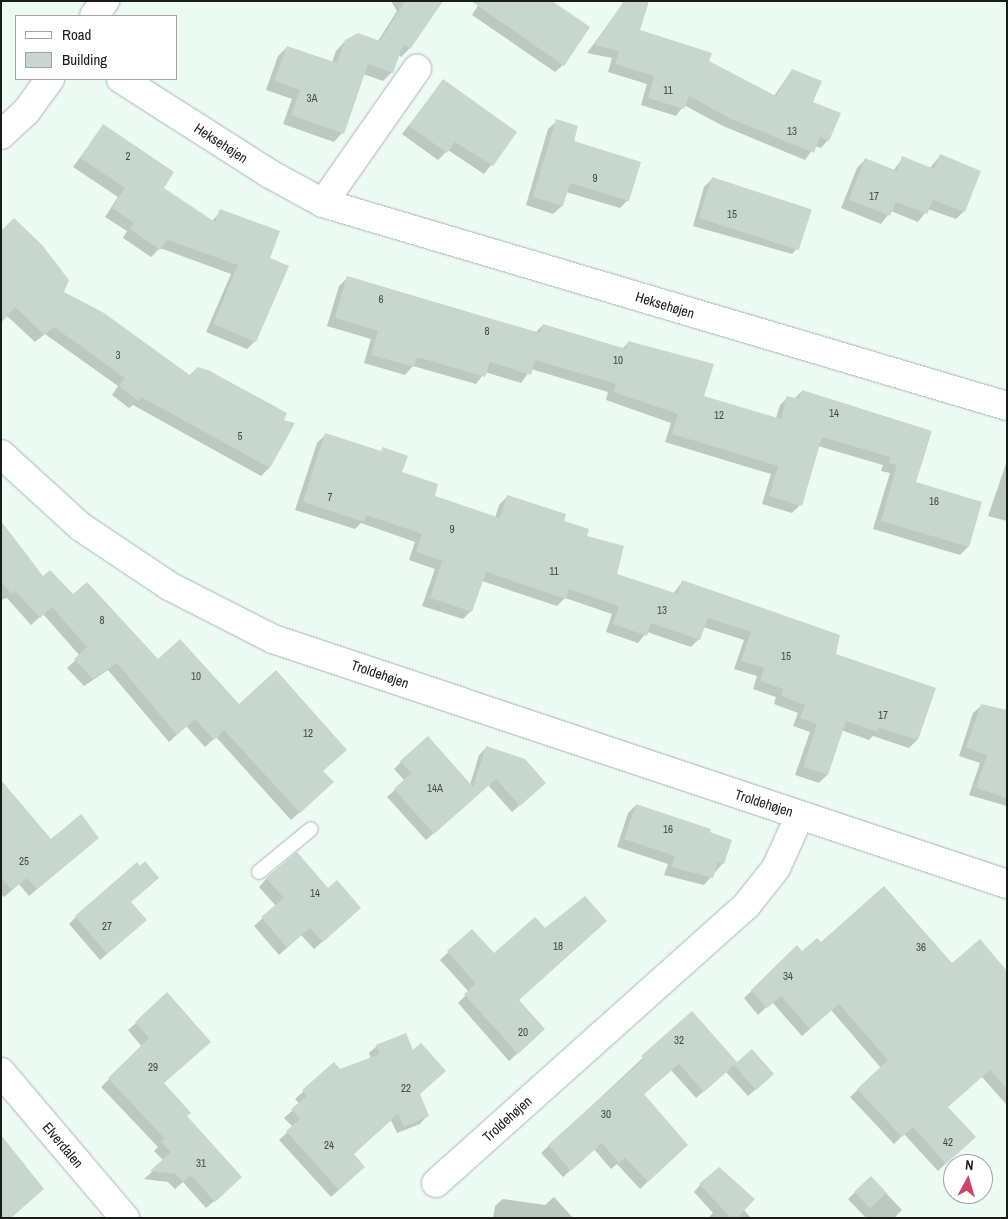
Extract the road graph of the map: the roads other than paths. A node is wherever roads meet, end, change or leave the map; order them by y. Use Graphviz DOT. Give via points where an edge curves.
graph roads {
  1 [pos="104,1"];
  2 [pos="95,15"];
  3 [pos="417,69"];
  4 [pos="49,80"];
  5 [pos="123,80"];
  6 [pos="1,135"];
  7 [pos="323,203"];
  8 [pos="1007,406"];
  9 [pos="1,454"];
  10 [pos="800,815"];
  11 [pos="311,829"];
  12 [pos="260,872"];
  13 [pos="1007,884"];
  14 [pos="1,1072"];
  15 [pos="436,1183"];
  16 [pos="125,1218"];
  1 -- 2 [label="street"];
  3 -- 7 [label="street"];
  4 -- 6 [label="street" via="26,112"];
  5 -- 7 [label="street, Heksehøjen" via="270,174"];
  7 -- 8 [label="street, Heksehøjen"];
  9 -- 10 [label="street, Troldehøjen" via="81,526 169,586 273,638"];
  10 -- 13 [label="street, Troldehøjen"];
  10 -- 15 [label="street, Troldehøjen" via="776,868 746,906"];
  11 -- 12 [label="lane"];
  14 -- 16 [label="street, Elverdalen"];
}
